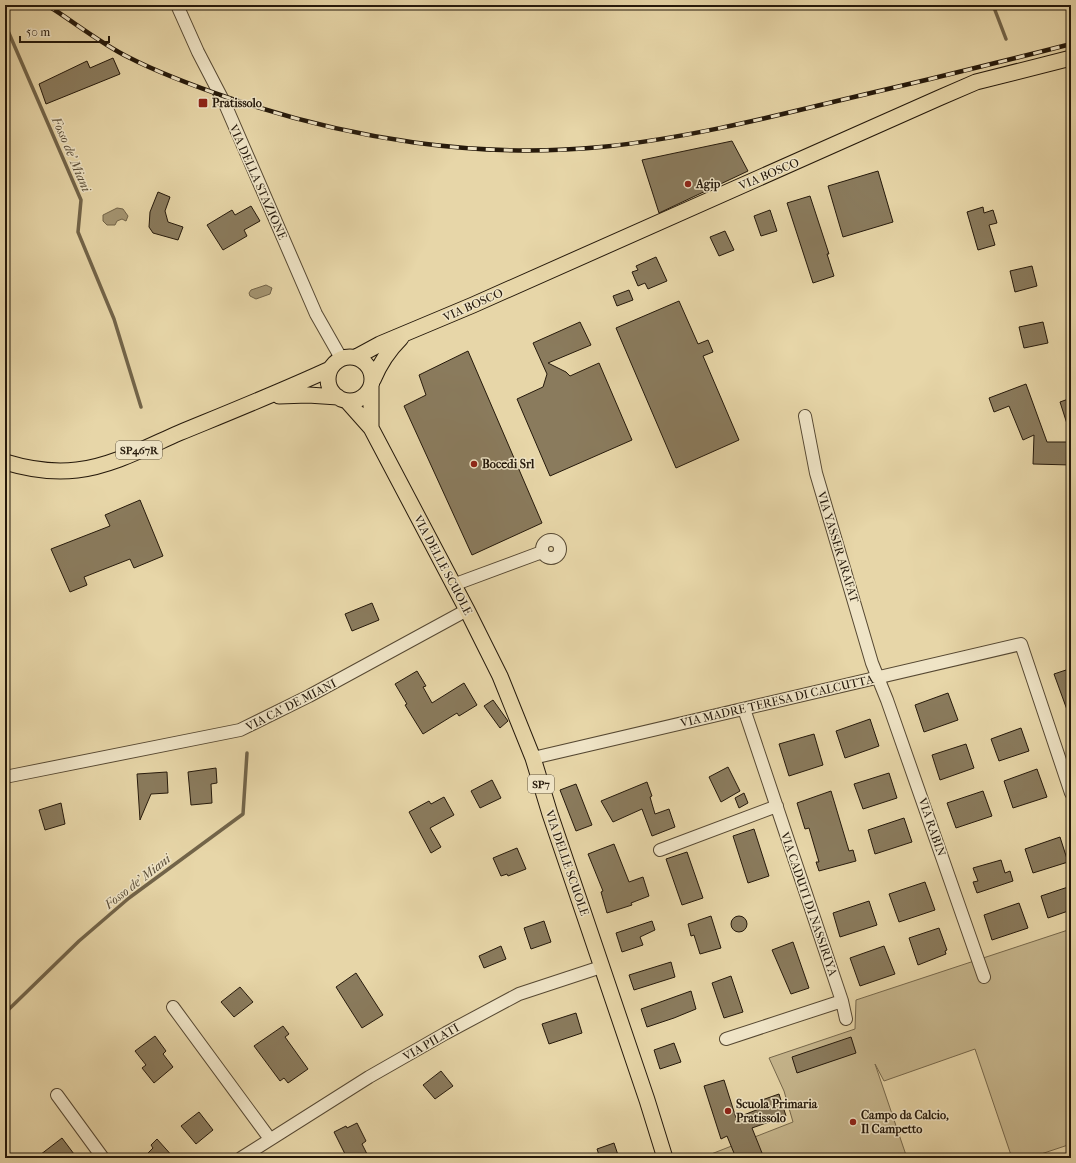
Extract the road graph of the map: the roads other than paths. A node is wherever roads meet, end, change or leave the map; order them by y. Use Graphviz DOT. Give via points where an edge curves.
graph roads {
  1 [pos="177,5"];
  2 [pos="1071,58"];
  3 [pos="406,333"];
  4 [pos="356,357"];
  5 [pos="341,358"];
  6 [pos="330,369"];
  7 [pos="372,384"];
  8 [pos="268,398"];
  9 [pos="343,399"];
  10 [pos="805,416"];
  11 [pos="371,428"];
  12 [pos="5,462"];
  13 [pos="542,552"];
  14 [pos="453,585"];
  15 [pos="468,610"];
  16 [pos="877,677"];
  17 [pos="744,708"];
  18 [pos="533,758"];
  19 [pos="5,777"];
  20 [pos="1071,793"];
  21 [pos="776,806"];
  22 [pos="660,850"];
  23 [pos="601,967"];
  24 [pos="984,977"];
  25 [pos="842,1001"];
  26 [pos="173,1007"];
  27 [pos="846,1019"];
  28 [pos="726,1039"];
  29 [pos="57,1094"];
  30 [pos="270,1139"];
  31 [pos="103,1158"];
  32 [pos="241,1158"];
  33 [pos="665,1158"];
  1 -- 5 [label="street, VIA DELLA STAZIONE" via="225,104 316,314"];
  2 -- 3 [label="main road, VIA BOSCO / SP467R" via="976,82"];
  3 -- 4 [label="main road, VIA BOSCO / SP467R"];
  3 -- 7 [label="main road, VIA BOSCO / SP467R" via="380,364"];
  4 -- 5 [label="main road, VIA BOSCO / SP467R"];
  4 -- 7 [label="main road" via="368,365"];
  5 -- 6 [label="main road, VIA BOSCO / SP467R"];
  6 -- 8 [label="main road, VIA BOSCO / SP467R"];
  6 -- 9 [label="main road" via="328,383 331,390"];
  7 -- 9 [label="main road, VIA BOSCO / SP467R" via="361,398"];
  7 -- 11 [label="main road, VIA DELLE SCUOLE / SP7"];
  8 -- 9 [label="main road, VIA BOSCO / SP467R" via="308,395"];
  8 -- 12 [label="main road, VIA BOSCO / SP467R" via="110,462 77,470 50,471"];
  9 -- 11 [label="main road, VIA DELLE SCUOLE / SP7"];
  10 -- 16 [label="street, VIA YASSER ARAFAT" via="816,473"];
  11 -- 14 [label="main road, VIA DELLE SCUOLE / SP7"];
  13 -- 14 [label="street"];
  14 -- 15 [label="main road, VIA DELLE SCUOLE / SP7"];
  15 -- 18 [label="main road, VIA DELLE SCUOLE / SP7" via="500,676"];
  15 -- 19 [label="street, VIA CA' DE MIANI" via="309,696 240,730"];
  16 -- 17 [label="street, VIA MADRE TERESA DI CALCUTTA"];
  16 -- 20 [label="street, VIA MADRE TERESA DI CALCUTTA" via="1021,644"];
  16 -- 24 [label="street, VIA RABIN"];
  17 -- 18 [label="street, VIA MADRE TERESA DI CALCUTTA"];
  17 -- 21 [label="street, VIA CADUTI DI NASSIRIYA"];
  18 -- 23 [label="main road, VIA DELLE SCUOLE / SP7"];
  21 -- 22 [label="street"];
  21 -- 25 [label="street, VIA CADUTI DI NASSIRIYA"];
  23 -- 30 [label="street, VIA PILATI" via="519,994 369,1077"];
  23 -- 33 [label="main road, VIA DELLE SCUOLE / SP7"];
  25 -- 27 [label="street, VIA CADUTI DI NASSIRIYA"];
  25 -- 28 [label="street"];
  26 -- 30 [label="street"];
  29 -- 31 [label="street"];
  30 -- 32 [label="street, VIA PILATI"];
}
